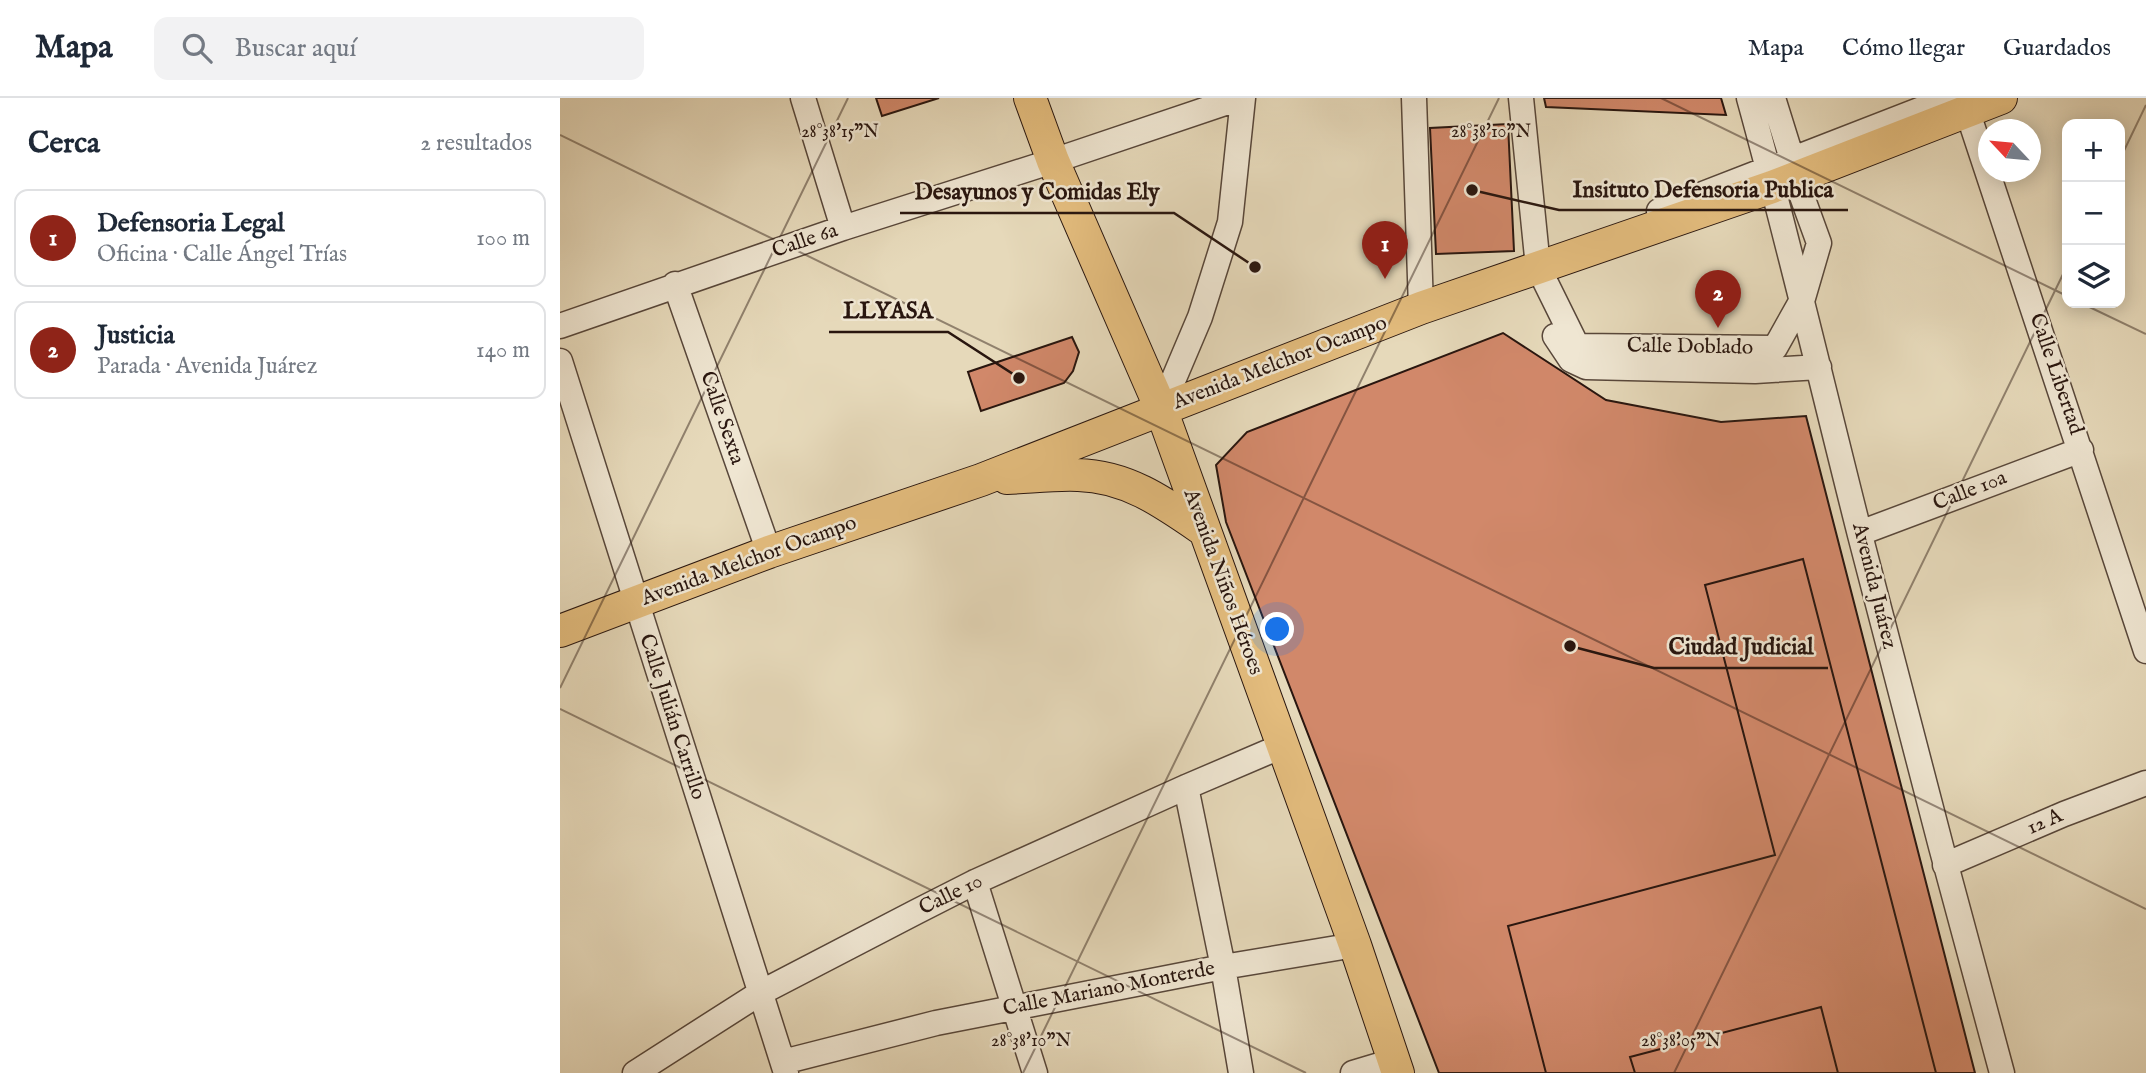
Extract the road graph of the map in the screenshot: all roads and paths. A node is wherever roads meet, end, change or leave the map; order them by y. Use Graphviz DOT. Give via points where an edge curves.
graph roads {
  1 [pos="803,98"];
  2 [pos="1030,98"];
  3 [pos="1242,98"];
  4 [pos="1414,98"];
  5 [pos="1521,98"];
  6 [pos="1749,98"];
  7 [pos="1773,98"];
  8 [pos="2001,98"];
  9 [pos="1960,102"];
  10 [pos="1053,161"];
  11 [pos="1782,173"];
  12 [pos="843,228"];
  13 [pos="1535,268"];
  14 [pos="676,285"];
  15 [pos="1803,298"];
  16 [pos="1421,308"];
  17 [pos="560,326"];
  18 [pos="560,361"];
  19 [pos="1819,367"];
  20 [pos="1161,409"];
  21 [pos="2081,450"];
  22 [pos="981,480"];
  23 [pos="1205,531"];
  24 [pos="1860,533"];
  25 [pos="769,552"];
  26 [pos="635,603"];
  27 [pos="560,631"];
  28 [pos="2146,651"];
  29 [pos="1282,746"];
  30 [pos="2146,783"];
  31 [pos="1186,787"];
  32 [pos="1945,865"];
  33 [pos="975,882"];
  34 [pos="1355,945"];
  35 [pos="1223,967"];
  36 [pos="760,993"];
  37 [pos="1015,1007"];
  38 [pos="1396,1067"];
  39 [pos="784,1068"];
  40 [pos="635,1073"];
  41 [pos="1035,1073"];
  42 [pos="1241,1073"];
  43 [pos="1353,1073"];
  44 [pos="2002,1073"];
  1 -- 12 [label="street"];
  2 -- 10 [label="main road, Avenida Niños Héroes"];
  3 -- 10 [label="street"];
  3 -- 20 [label="street" via="1230,222 1200,317"];
  4 -- 16 [label="street"];
  5 -- 13 [label="street"];
  6 -- 11 [label="street, Avenida Juárez"];
  7 -- 11 [label="street"];
  8 -- 9 [label="main road, Avenida Melchor Ocampo"];
  9 -- 11 [label="main road, Avenida Melchor Ocampo"];
  9 -- 21 [label="street, Calle Libertad"];
  10 -- 12 [label="street, Calle 6a"];
  10 -- 20 [label="main road, Avenida Niños Héroes"];
  11 -- 13 [label="main road, Avenida Melchor Ocampo"];
  11 -- 13 [label="street" via="1718,187 1566,248"];
  11 -- 15 [label="street, Avenida Juárez"];
  11 -- 15 [label="street, Calle Doblado" via="1819,243"];
  12 -- 14 [label="street, Calle 6a"];
  13 -- 15 [label="street, Calle Doblado" via="1577,346 1775,348"];
  13 -- 16 [label="main road, Avenida Melchor Ocampo"];
  13 -- 19 [label="street" via="1552,331 1580,366 1755,371"];
  14 -- 17 [label="street, Calle 6a"];
  14 -- 25 [label="street, Calle Sexta"];
  15 -- 19 [label="street, Avenida Juárez"];
  16 -- 20 [label="main road, Avenida Melchor Ocampo"];
  18 -- 26 [label="street, Calle Julián Carrillo"];
  19 -- 24 [label="street, Avenida Juárez"];
  20 -- 22 [label="main road, Avenida Melchor Ocampo"];
  20 -- 23 [label="main road, Avenida Niños Héroes"];
  21 -- 24 [label="street, Calle 10a"];
  21 -- 28 [label="street, Calle Libertad"];
  22 -- 23 [label="main road" via="1107,478 1134,486"];
  22 -- 25 [label="main road, Avenida Melchor Ocampo"];
  23 -- 29 [label="main road, Avenida Niños Héroes"];
  24 -- 32 [label="street, Avenida Juárez"];
  25 -- 26 [label="main road, Avenida Melchor Ocampo"];
  26 -- 27 [label="main road, Avenida Melchor Ocampo"];
  26 -- 36 [label="street, Calle Julián Carrillo"];
  29 -- 31 [label="street, Calle 10"];
  29 -- 34 [label="main road, Avenida Niños Héroes"];
  30 -- 32 [label="street, 12 A"];
  31 -- 33 [label="street, Calle 10"];
  31 -- 35 [label="street"];
  32 -- 44 [label="street, Avenida Juárez"];
  33 -- 36 [label="street, Calle 10"];
  33 -- 37 [label="street"];
  34 -- 35 [label="street, Calle Mariano Monterde"];
  34 -- 38 [label="main road, Avenida Niños Héroes"];
  35 -- 37 [label="street, Calle Mariano Monterde"];
  35 -- 42 [label="street"];
  36 -- 39 [label="street, Calle Julián Carrillo"];
  36 -- 40 [label="street, Calle 10"];
  37 -- 39 [label="street, Calle Mariano Monterde" via="936,1023"];
  37 -- 41 [label="street"];
  38 -- 43 [label="street"];
}
